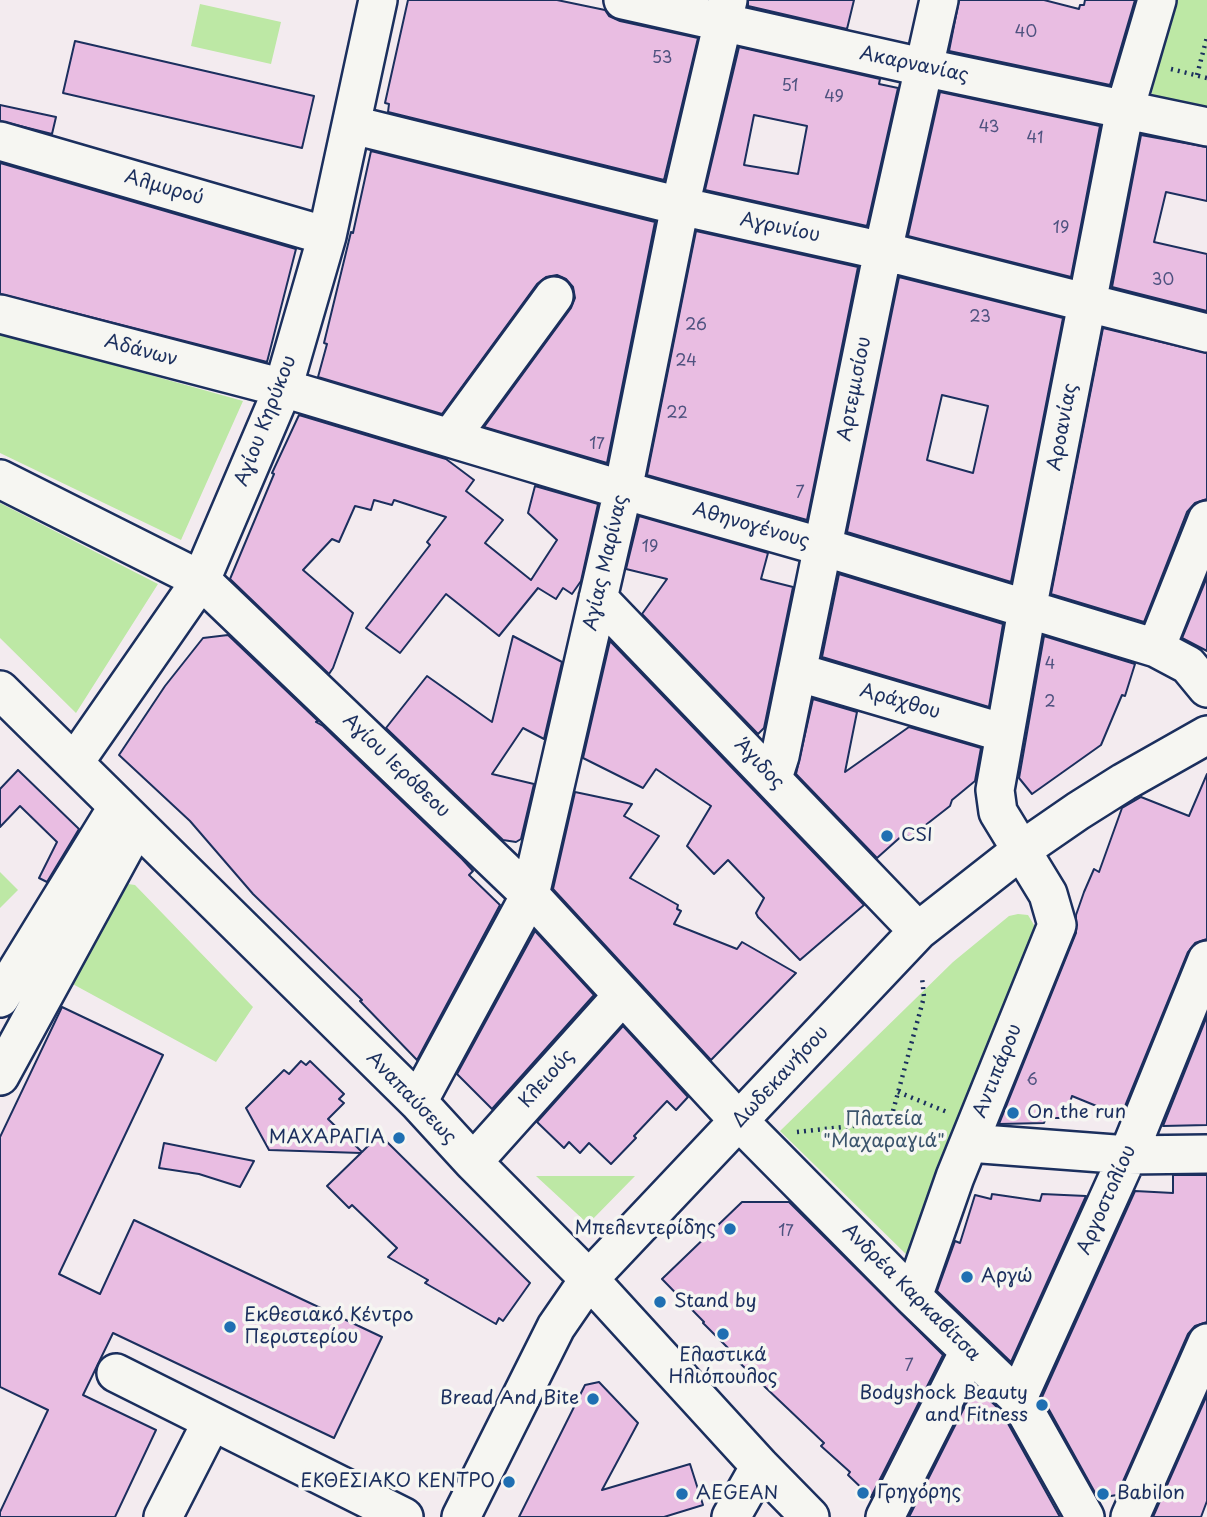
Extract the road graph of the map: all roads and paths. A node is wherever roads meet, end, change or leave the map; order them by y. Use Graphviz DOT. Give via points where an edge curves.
graph roads {
  1 [pos="378,0"];
  2 [pos="622,0"];
  3 [pos="939,0"];
  4 [pos="1157,0"];
  5 [pos="725,11"];
  6 [pos="1207,37"];
  7 [pos="922,67"];
  8 [pos="1197,75"];
  9 [pos="1125,108"];
  10 [pos="353,125"];
  11 [pos="1207,127"];
  12 [pos="0,141"];
  13 [pos="680,206"];
  14 [pos="327,236"];
  15 [pos="883,251"];
  16 [pos="554,296"];
  17 [pos="1088,302"];
  18 [pos="0,314"];
  19 [pos="1207,333"];
  20 [pos="283,388"];
  21 [pos="450,438"];
  22 [pos="0,480"];
  23 [pos="623,489"];
  24 [pos="1207,520"];
  25 [pos="823,547"];
  26 [pos="201,580"];
  27 [pos="598,597"];
  28 [pos="1027,610"];
  29 [pos="1156,648"];
  30 [pos="797,672"];
  31 [pos="1207,688"];
  32 [pos="0,690"];
  33 [pos="1004,733"];
  34 [pos="1207,735"];
  35 [pos="74,763"];
  36 [pos="772,778"];
  37 [pos="127,815"];
  38 [pos="1020,851"];
  39 [pos="530,895"];
  40 [pos="918,931"];
  41 [pos="1207,960"];
  42 [pos="622,996"];
  43 [pos="0,998"];
  44 [pos="0,1076"];
  45 [pos="898,1092"];
  46 [pos="418,1102"];
  47 [pos="739,1121"];
  48 [pos="793,1132"];
  49 [pos="973,1133"];
  50 [pos="1207,1154"];
  51 [pos="1128,1155"];
  52 [pos="473,1162"];
  53 [pos="589,1279"];
  54 [pos="913,1297"];
  55 [pos="1207,1343"];
  56 [pos="969,1351"];
  57 [pos="116,1373"];
  58 [pos="1018,1398"];
  59 [pos="212,1421"];
  60 [pos="760,1465"];
  61 [pos="351,1505"];
  62 [pos="163,1517"];
  63 [pos="404,1517"];
  64 [pos="461,1517"];
  65 [pos="731,1517"];
  66 [pos="810,1517"];
  67 [pos="885,1517"];
  68 [pos="1085,1517"];
  69 [pos="1130,1517"];
  1 -- 10 [label="street, Αγίου Κηρύκου"];
  2 -- 5 [label="street, Ακαρνανίας"];
  3 -- 7 [label="street, Αρτεμισίου"];
  4 -- 9 [label="street, Αροανίας"];
  5 -- 7 [label="street, Ακαρνανίας"];
  5 -- 13 [label="street, Αγίας Μαρίνας"];
  6 -- 8 [label="path"];
  7 -- 9 [label="street, Ακαρνανίας"];
  7 -- 15 [label="street, Αρτεμισίου"];
  9 -- 11 [label="street, Ακαρνανίας"];
  9 -- 17 [label="street, Αροανίας"];
  10 -- 13 [label="street, Αγρινίου"];
  10 -- 14 [label="street, Αγίου Κηρύκου"];
  12 -- 14 [label="street, Αλμυρού"];
  13 -- 15 [label="street, Αγρινίου"];
  13 -- 23 [label="street, Αγίας Μαρίνας"];
  14 -- 20 [label="street, Αγίου Κηρύκου"];
  15 -- 17 [label="street, Αγρινίου"];
  15 -- 25 [label="street, Αρτεμισίου"];
  16 -- 21 [label="street"];
  17 -- 19 [label="street, Αγρινίου"];
  17 -- 28 [label="street, Αροανίας"];
  18 -- 20 [label="street, Αδάνων"];
  20 -- 21 [label="street, Αθηνογένους"];
  20 -- 26 [label="street, Αγίου Κηρύκου"];
  21 -- 23 [label="street, Αθηνογένους"];
  22 -- 26 [label="street, Αγίου Ιερόθεου"];
  23 -- 25 [label="street, Αθηνογένους"];
  23 -- 27 [label="street, Αγίας Μαρίνας"];
  24 -- 29 [label="street"];
  25 -- 28 [label="street, Αθηνογένους"];
  25 -- 30 [label="street, Αρτεμισίου"];
  26 -- 35 [label="street, Αγίου Κηρύκου"];
  26 -- 39 [label="street, Αγίου Ιερόθεου"];
  27 -- 36 [label="street, Άγιδος"];
  27 -- 39 [label="street, Αγίας Μαρίνας"];
  28 -- 29 [label="street, Αθηνογένους"];
  28 -- 33 [label="street, Αροανίας"];
  29 -- 31 [label="street, Αθηνογένους" via="1188,665"];
  30 -- 33 [label="street, Αράχθου"];
  30 -- 36 [label="street, Αρτεμισίου"];
  32 -- 35 [label="street, Αναπαύσεως"];
  33 -- 38 [label="street, Αροανίας" via="995,789 998,812"];
  34 -- 38 [label="street, Δωδεκανήσου" via="1124,782"];
  35 -- 37 [label="street, Αναπαύσεως"];
  36 -- 40 [label="street, Άγιδος"];
  37 -- 43 [label="street"];
  37 -- 44 [label="street"];
  37 -- 46 [label="street, Αναπαύσεως"];
  38 -- 40 [label="street, Δωδεκανήσου"];
  38 -- 49 [label="street, Αντιπάρου" via="1048,894 1057,925"];
  39 -- 42 [label="street, Αγίου Ιερόθεου"];
  39 -- 46 [label="street, Αγίας Μαρίνας"];
  40 -- 45 [label="path" via="924,998"];
  40 -- 47 [label="street, Δωδεκανήσου"];
  41 -- 51 [label="street, Αργοστολίου"];
  42 -- 47 [label="street, Αγίου Ιερόθεου"];
  42 -- 52 [label="street, Κλειούς"];
  45 -- 48 [label="path" via="890,1122"];
  45 -- 49 [label="path"];
  46 -- 52 [label="street, Αναπαύσεως"];
  47 -- 53 [label="street, Δωδεκανήσου"];
  47 -- 54 [label="street, Ανδρέα Καρκαβίτσα"];
  49 -- 51 [label="street"];
  49 -- 54 [label="street, Αντιπάρου"];
  50 -- 51 [label="street"];
  51 -- 58 [label="street, Αργοστολίου"];
  52 -- 53 [label="street, Αναπαύσεως"];
  53 -- 60 [label="street, Αναπαύσεως"];
  53 -- 64 [label="street, Δωδεκανήσου" via="556,1327"];
  54 -- 56 [label="street, Ανδρέα Καρκαβίτσα"];
  55 -- 69 [label="street"];
  56 -- 58 [label="street, Ανδρέα Καρκαβίτσα"];
  56 -- 67 [label="street"];
  57 -- 59 [label="street"];
  58 -- 68 [label="street, Ανδρέα Καρκαβίτσα"];
  59 -- 61 [label="street"];
  59 -- 62 [label="street"];
  60 -- 65 [label="street"];
  60 -- 66 [label="street, Αναπαύσεως"];
  61 -- 63 [label="street"];
}
